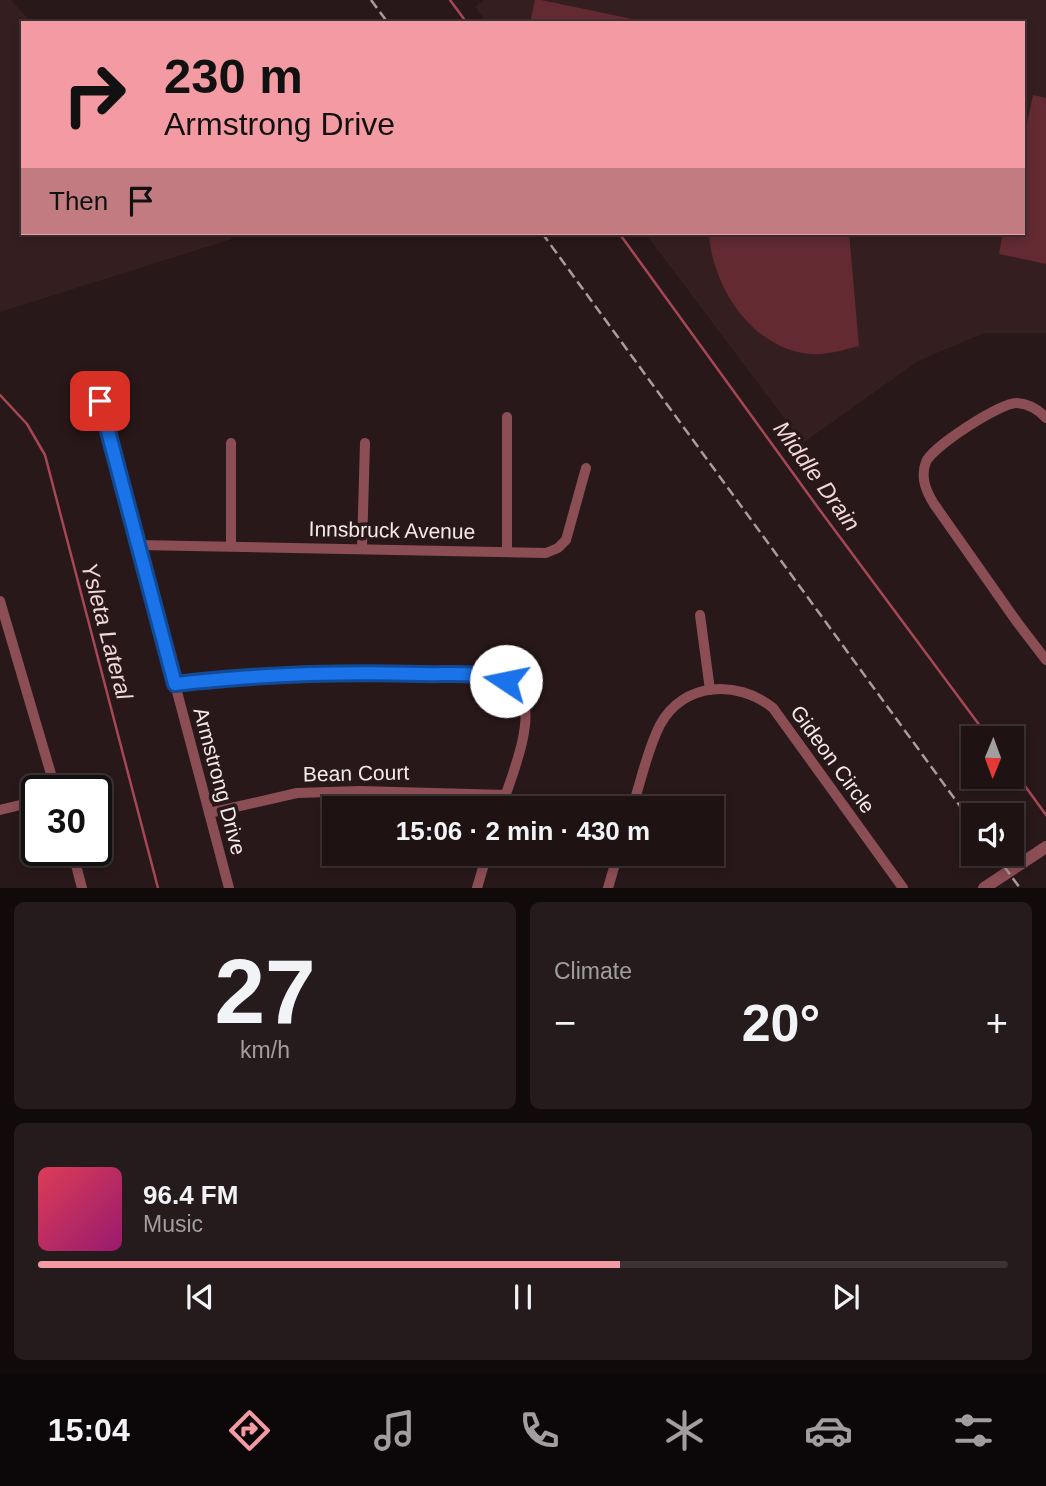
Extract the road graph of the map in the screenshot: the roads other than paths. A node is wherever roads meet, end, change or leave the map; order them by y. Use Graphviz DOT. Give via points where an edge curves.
graph roads {
  1 [pos="100,401"];
  2 [pos="508,417"];
  3 [pos="1046,418"];
  4 [pos="231,443"];
  5 [pos="365,443"];
  6 [pos="586,468"];
  7 [pos="138,545"];
  8 [pos="231,546"];
  9 [pos="362,548"];
  10 [pos="507,551"];
  11 [pos="0,601"];
  12 [pos="700,615"];
  13 [pos="1046,660"];
  14 [pos="175,684"];
  15 [pos="710,690"];
  16 [pos="51,775"];
  17 [pos="506,795"];
  18 [pos="636,796"];
  19 [pos="21,805"];
  20 [pos="0,810"];
  21 [pos="209,813"];
  22 [pos="1046,847"];
  23 [pos="76,866"];
  24 [pos="483,866"];
  25 [pos="614,866"];
  26 [pos="82,887"];
  27 [pos="229,887"];
  28 [pos="477,887"];
  29 [pos="608,887"];
  30 [pos="903,887"];
  31 [pos="984,887"];
  1 -- 7 [label="street, Armstrong Drive"];
  2 -- 10 [label="street"];
  3 -- 13 [label="street" via="1031,406 1001,407 935,450 923,472 934,504"];
  4 -- 8 [label="street"];
  5 -- 9 [label="street"];
  6 -- 10 [label="street, Innsbruck Avenue" via="562,545 546,553"];
  7 -- 8 [label="street, Innsbruck Avenue"];
  7 -- 14 [label="street, Armstrong Drive"];
  8 -- 9 [label="street, Innsbruck Avenue"];
  9 -- 10 [label="street, Innsbruck Avenue"];
  11 -- 16 [label="street"];
  12 -- 15 [label="street"];
  14 -- 17 [label="street" via="267,675 497,678 519,692 526,713"];
  14 -- 21 [label="street, Armstrong Drive"];
  15 -- 18 [label="street, Gideon Circle" via="685,699 660,725"];
  15 -- 30 [label="street, Gideon Circle" via="742,690 772,708"];
  17 -- 21 [label="street, Bean Court" via="306,792"];
  19 -- 20 [label="street"];
  21 -- 27 [label="street, Armstrong Drive"];
  22 -- 31 [label="street"];
  23 -- 26 [label="street"];
  24 -- 28 [label="street"];
  25 -- 29 [label="street"];
}
